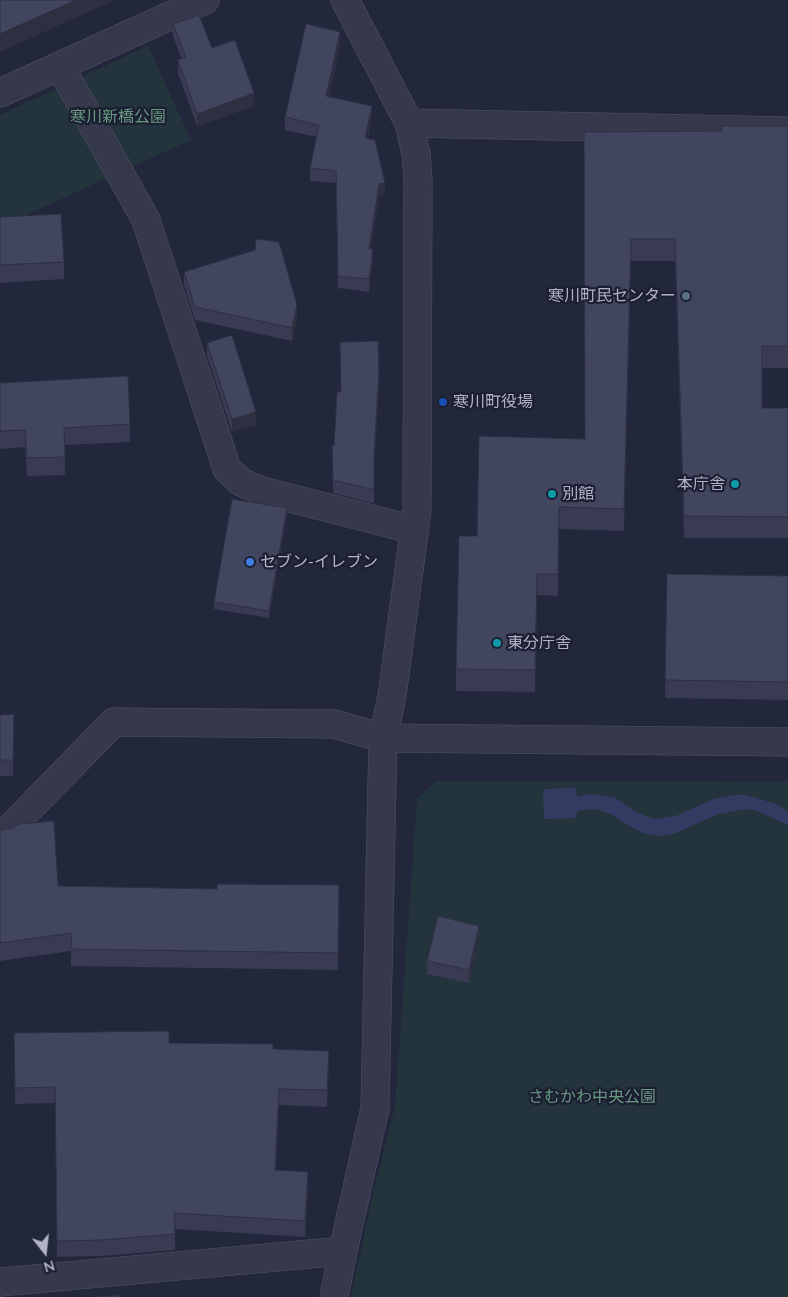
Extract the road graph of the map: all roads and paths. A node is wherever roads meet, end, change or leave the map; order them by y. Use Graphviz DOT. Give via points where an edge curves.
graph roads {
  1 [pos="205,0"];
  2 [pos="345,0"];
  3 [pos="60,66"];
  4 [pos="0,93"];
  5 [pos="409,123"];
  6 [pos="788,131"];
  7 [pos="415,530"];
  8 [pos="384,738"];
  9 [pos="788,742"];
  10 [pos="0,831"];
  11 [pos="343,1251"];
  12 [pos="0,1282"];
  13 [pos="334,1297"];
  1 -- 3 [label="street"];
  2 -- 5 [label="street"];
  3 -- 4 [label="street"];
  3 -- 7 [label="street" via="146,220 227,469 241,482 262,491"];
  5 -- 6 [label="street"];
  5 -- 7 [label="street" via="418,180"];
  7 -- 8 [label="street"];
  8 -- 9 [label="street"];
  8 -- 10 [label="street" via="334,724 114,722 7,831"];
  8 -- 11 [label="street" via="375,1108"];
  11 -- 12 [label="street"];
  11 -- 13 [label="street"];
}
